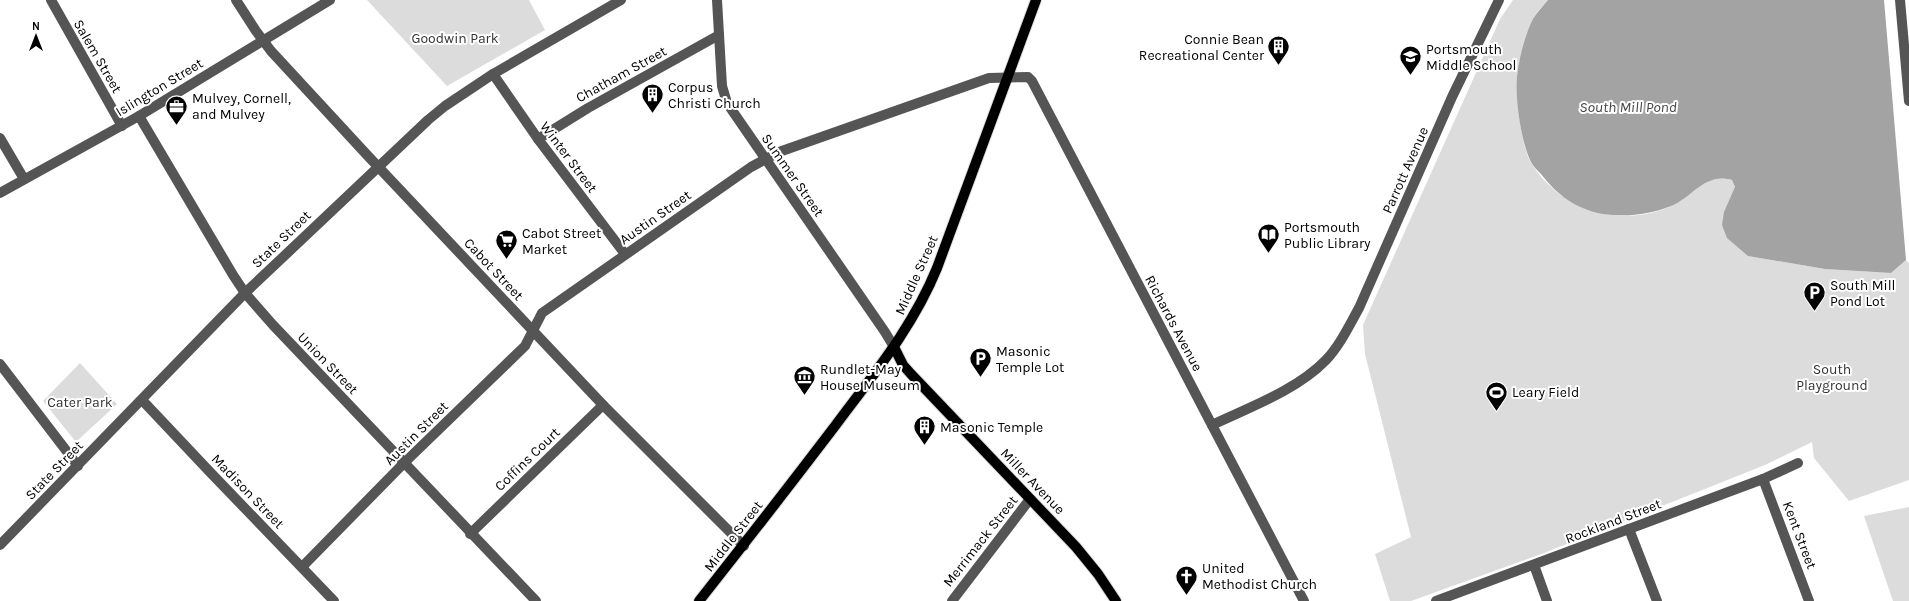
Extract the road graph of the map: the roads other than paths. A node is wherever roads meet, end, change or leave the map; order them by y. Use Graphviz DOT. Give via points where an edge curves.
graph roads {
  1 [pos="50,0"];
  2 [pos="236,0"];
  3 [pos="330,0"];
  4 [pos="621,0"];
  5 [pos="717,0"];
  6 [pos="1036,0"];
  7 [pos="1499,0"];
  8 [pos="1900,0"];
  9 [pos="719,35"];
  10 [pos="263,41"];
  11 [pos="494,74"];
  12 [pos="1007,78"];
  13 [pos="1909,101"];
  14 [pos="139,116"];
  15 [pos="122,126"];
  16 [pos="0,138"];
  17 [pos="538,139"];
  18 [pos="764,159"];
  19 [pos="378,166"];
  20 [pos="24,179"];
  21 [pos="0,193"];
  22 [pos="625,254"];
  23 [pos="245,293"];
  24 [pos="533,331"];
  25 [pos="894,348"];
  26 [pos="0,364"];
  27 [pos="142,400"];
  28 [pos="603,405"];
  29 [pos="1212,425"];
  30 [pos="1798,463"];
  31 [pos="403,464"];
  32 [pos="78,466"];
  33 [pos="1763,479"];
  34 [pos="1030,499"];
  35 [pos="1629,529"];
  36 [pos="470,534"];
  37 [pos="0,545"];
  38 [pos="744,546"];
  39 [pos="1534,565"];
  40 [pos="302,567"];
  41 [pos="334,601"];
  42 [pos="536,601"];
  43 [pos="699,601"];
  44 [pos="952,601"];
  45 [pos="1116,601"];
  46 [pos="1304,601"];
  47 [pos="1436,601"];
  48 [pos="1547,601"];
  49 [pos="1657,601"];
  50 [pos="1809,601"];
  1 -- 15 [label="street, Salem Street"];
  2 -- 10 [label="street, Cabot Street"];
  3 -- 10 [label="street, Islington Street"];
  4 -- 11 [label="street, State Street"];
  5 -- 9 [label="street, Summer Street"];
  6 -- 12 [label="main road, Middle Street"];
  7 -- 29 [label="street, Parrott Avenue" via="1452,97 1359,308 1341,339 1326,359 1295,385"];
  8 -- 13 [label="street"];
  9 -- 17 [label="street, Chatham Street"];
  9 -- 18 [label="street, Summer Street" via="724,96"];
  10 -- 14 [label="street, Islington Street"];
  10 -- 19 [label="street, Cabot Street"];
  11 -- 17 [label="street, Winter Street"];
  11 -- 19 [label="street, State Street" via="445,106"];
  12 -- 18 [label="street, Austin Street" via="989,78"];
  12 -- 25 [label="main road, Middle Street" via="932,280 912,320"];
  12 -- 29 [label="street, Richards Avenue" via="1028,77 1032,81"];
  14 -- 15 [label="street, Islington Street"];
  14 -- 23 [label="street, Union Street"];
  15 -- 20 [label="street, Islington Street"];
  16 -- 20 [label="street"];
  17 -- 22 [label="street, Winter Street"];
  18 -- 22 [label="street, Austin Street"];
  18 -- 25 [label="street, Summer Street"];
  19 -- 23 [label="street, State Street"];
  19 -- 24 [label="street, Cabot Street"];
  20 -- 21 [label="street, Islington Street"];
  22 -- 24 [label="street, Austin Street" via="542,313"];
  23 -- 27 [label="street, State Street"];
  23 -- 31 [label="street, Union Street"];
  24 -- 28 [label="street, Cabot Street"];
  24 -- 31 [label="street, Austin Street" via="525,346"];
  25 -- 34 [label="main road, Miller Avenue" via="911,374"];
  25 -- 38 [label="main road, Middle Street"];
  26 -- 32 [label="street"];
  27 -- 32 [label="street, State Street"];
  27 -- 40 [label="street, Madison Street"];
  28 -- 36 [label="street, Coffins Court"];
  28 -- 38 [label="street, Cabot Street"];
  29 -- 46 [label="street, Richards Avenue"];
  30 -- 33 [label="street, Rockland Street"];
  31 -- 36 [label="street, Union Street"];
  31 -- 40 [label="street, Austin Street"];
  32 -- 37 [label="street, State Street"];
  33 -- 35 [label="street, Rockland Street"];
  33 -- 50 [label="street, Kent Street"];
  34 -- 44 [label="street, Merrimack Street"];
  34 -- 45 [label="main road, Miller Avenue" via="1087,560"];
  35 -- 39 [label="street, Rockland Street"];
  35 -- 49 [label="street"];
  36 -- 42 [label="street, Union Street"];
  38 -- 43 [label="main road, Middle Street"];
  39 -- 47 [label="street, Rockland Street"];
  39 -- 48 [label="street"];
  40 -- 41 [label="street, Madison Street"];
}
